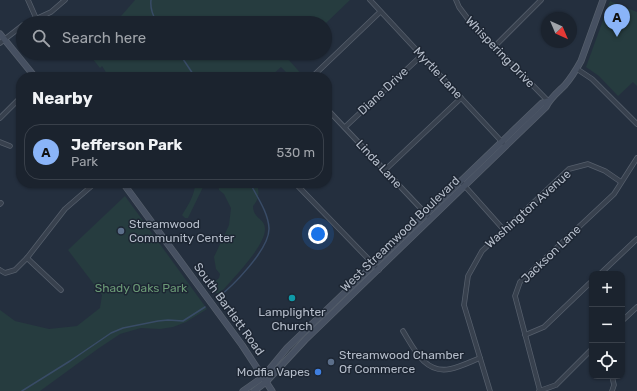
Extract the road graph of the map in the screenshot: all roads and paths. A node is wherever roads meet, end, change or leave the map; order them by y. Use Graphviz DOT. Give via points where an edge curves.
graph roads {
  1 [pos="28,0"];
  2 [pos="65,0"];
  3 [pos="370,0"];
  4 [pos="456,0"];
  5 [pos="541,0"];
  6 [pos="603,0"];
  7 [pos="380,12"];
  8 [pos="35,16"];
  9 [pos="41,16"];
  10 [pos="16,30"];
  11 [pos="0,34"];
  12 [pos="2,41"];
  13 [pos="495,46"];
  14 [pos="16,56"];
  15 [pos="421,56"];
  16 [pos="332,58"];
  17 [pos="19,60"];
  18 [pos="330,60"];
  19 [pos="577,69"];
  20 [pos="30,72"];
  21 [pos="317,72"];
  22 [pos="461,98"];
  23 [pos="548,101"];
  24 [pos="16,102"];
  25 [pos="332,114"];
  26 [pos="0,118"];
  27 [pos="637,124"];
  28 [pos="345,127"];
  29 [pos="501,141"];
  30 [pos="0,142"];
  31 [pos="10,146"];
  32 [pos="506,146"];
  33 [pos="637,158"];
  34 [pos="385,170"];
  35 [pos="460,181"];
  36 [pos="621,182"];
  37 [pos="465,187"];
  38 [pos="89,188"];
  39 [pos="127,188"];
  40 [pos="300,188"];
  41 [pos="426,214"];
  42 [pos="431,219"];
  43 [pos="504,230"];
  44 [pos="637,238"];
  45 [pos="27,258"];
  46 [pos="374,265"];
  47 [pos="0,270"];
  48 [pos="379,270"];
  49 [pos="603,271"];
  50 [pos="589,284"];
  51 [pos="61,290"];
  52 [pos="637,307"];
  53 [pos="625,318"];
  54 [pos="403,331"];
  55 [pos="525,334"];
  56 [pos="589,354"];
  57 [pos="480,358"];
  58 [pos="265,379"];
  59 [pos="613,379"];
  60 [pos="243,391"];
  61 [pos="254,391"];
  62 [pos="272,391"];
  63 [pos="490,391"];
  64 [pos="540,391"];
  65 [pos="612,391"];
  1 -- 8 [label="street"];
  2 -- 9 [label="street" via="51,12"];
  3 -- 7 [label="street, Myrtle Lane"];
  4 -- 13 [label="street, Whispering Drive" via="462,13"];
  5 -- 13 [label="street"];
  6 -- 19 [label="street, West Streamwood Boulevard"];
  7 -- 15 [label="street, Myrtle Lane"];
  7 -- 16 [label="street"];
  10 -- 12 [label="street"];
  11 -- 12 [label="street"];
  12 -- 14 [label="street"];
  13 -- 23 [label="street, Whispering Drive"];
  15 -- 22 [label="street, Myrtle Lane"];
  15 -- 28 [label="street, Diane Drive"];
  17 -- 20 [label="street"];
  18 -- 21 [label="street"];
  19 -- 23 [label="street, West Streamwood Boulevard"];
  19 -- 27 [label="street" via="595,81"];
  22 -- 29 [label="street, Myrtle Lane"];
  22 -- 34 [label="street"];
  23 -- 29 [label="street, West Streamwood Boulevard" via="542,102"];
  23 -- 32 [label="street, West Streamwood Boulevard" via="546,107"];
  24 -- 26 [label="street"];
  25 -- 28 [label="street, Linda Lane"];
  28 -- 34 [label="street, Linda Lane"];
  29 -- 32 [label="street, Myrtle Lane"];
  29 -- 35 [label="street, West Streamwood Boulevard"];
  30 -- 31 [label="street"];
  32 -- 37 [label="street, West Streamwood Boulevard"];
  33 -- 36 [label="street, Jackson Lane"];
  34 -- 41 [label="street, Linda Lane"];
  35 -- 37 [label="street"];
  35 -- 41 [label="street, West Streamwood Boulevard"];
  36 -- 43 [label="street, Washington Avenue" via="588,164 569,169"];
  36 -- 55 [label="street, Jackson Lane" via="614,194 520,282 515,296"];
  37 -- 42 [label="street, West Streamwood Boulevard"];
  37 -- 43 [label="street"];
  38 -- 45 [label="street" via="65,209"];
  39 -- 58 [label="street, South Bartlett Road"];
  40 -- 46 [label="street"];
  41 -- 42 [label="street, Linda Lane"];
  41 -- 46 [label="street, West Streamwood Boulevard"];
  42 -- 48 [label="street, West Streamwood Boulevard"];
  43 -- 57 [label="street, Washington Avenue" via="482,251 468,276 464,305"];
  44 -- 49 [label="street"];
  45 -- 47 [label="street" via="15,270 5,273"];
  45 -- 51 [label="street"];
  46 -- 48 [label="street"];
  46 -- 58 [label="street, West Streamwood Boulevard" via="287,348"];
  48 -- 58 [label="street, West Streamwood Boulevard"];
  50 -- 55 [label="street" via="544,327"];
  52 -- 53 [label="street"];
  54 -- 57 [label="street" via="426,364 434,369 450,369"];
  55 -- 64 [label="street, Jackson Lane"];
  56 -- 64 [label="street" via="556,385"];
  57 -- 63 [label="street, Washington Avenue"];
  58 -- 60 [label="street"];
  58 -- 61 [label="street"];
  58 -- 62 [label="street, South Bartlett Road"];
  59 -- 65 [label="street"];
}
